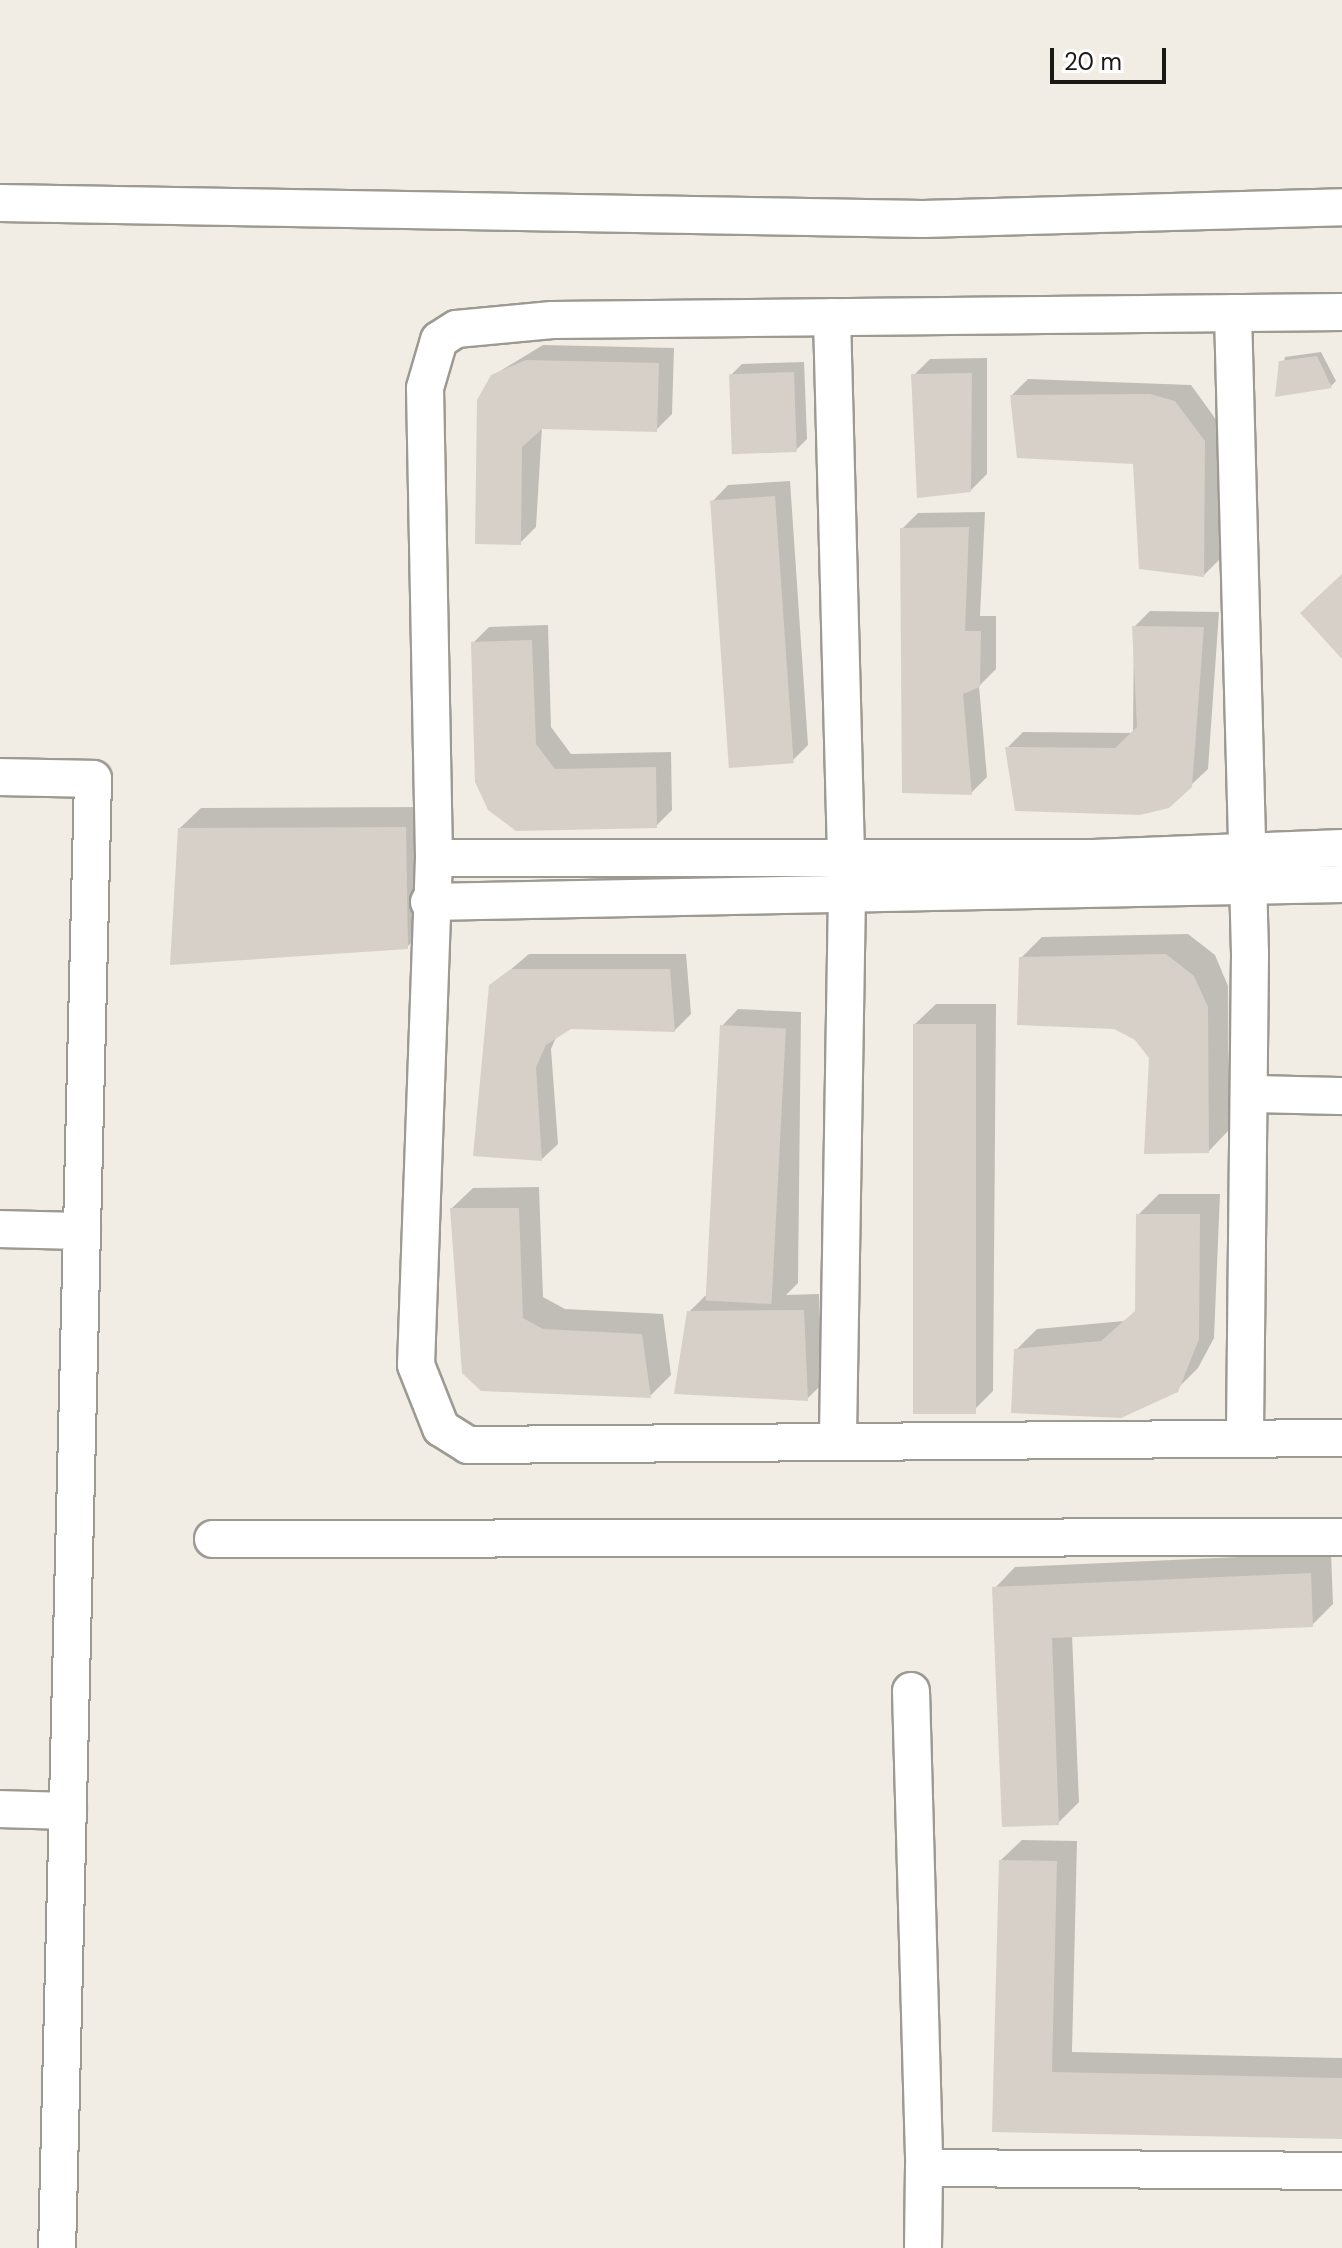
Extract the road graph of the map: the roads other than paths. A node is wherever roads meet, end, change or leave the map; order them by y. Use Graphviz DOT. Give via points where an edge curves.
graph roads {
  1 [pos="0,203"];
  2 [pos="1342,207"];
  3 [pos="1342,312"];
  4 [pos="1233,313"];
  5 [pos="832,317"];
  6 [pos="0,777"];
  7 [pos="1342,848"];
  8 [pos="1248,849"];
  9 [pos="847,852"];
  10 [pos="434,858"];
  11 [pos="1342,884"];
  12 [pos="1247,885"];
  13 [pos="847,893"];
  14 [pos="429,902"];
  15 [pos="1251,1094"];
  16 [pos="1342,1096"];
  17 [pos="0,1229"];
  18 [pos="82,1231"];
  19 [pos="838,1437"];
  20 [pos="1245,1438"];
  21 [pos="1342,1438"];
  22 [pos="1342,1537"];
  23 [pos="213,1539"];
  24 [pos="911,1691"];
  25 [pos="0,1809"];
  26 [pos="68,1811"];
  27 [pos="924,2168"];
  28 [pos="1342,2171"];
  29 [pos="57,2248"];
  30 [pos="923,2248"];
  1 -- 2 [label="street" via="907,219"];
  3 -- 4 [label="street"];
  4 -- 5 [label="street"];
  4 -- 8 [label="street"];
  5 -- 9 [label="street"];
  5 -- 10 [label="street" via="552,320 456,329 439,340 425,388"];
  6 -- 18 [label="street" via="93,779"];
  7 -- 8 [label="street"];
  8 -- 9 [label="street" via="1093,858"];
  8 -- 12 [label="street"];
  9 -- 10 [label="street" via="630,862"];
  9 -- 13 [label="street"];
  10 -- 14 [label="street"];
  11 -- 12 [label="street"];
  12 -- 13 [label="street"];
  12 -- 15 [label="street"];
  13 -- 14 [label="street"];
  13 -- 19 [label="street"];
  14 -- 19 [label="street" via="416,1365 441,1428 468,1445"];
  15 -- 16 [label="street"];
  15 -- 20 [label="street"];
  17 -- 18 [label="street"];
  18 -- 26 [label="street"];
  19 -- 20 [label="street"];
  20 -- 21 [label="street"];
  22 -- 23 [label="street"];
  24 -- 27 [label="street"];
  25 -- 26 [label="street"];
  26 -- 29 [label="street"];
  27 -- 28 [label="street"];
  27 -- 30 [label="street"];
}
